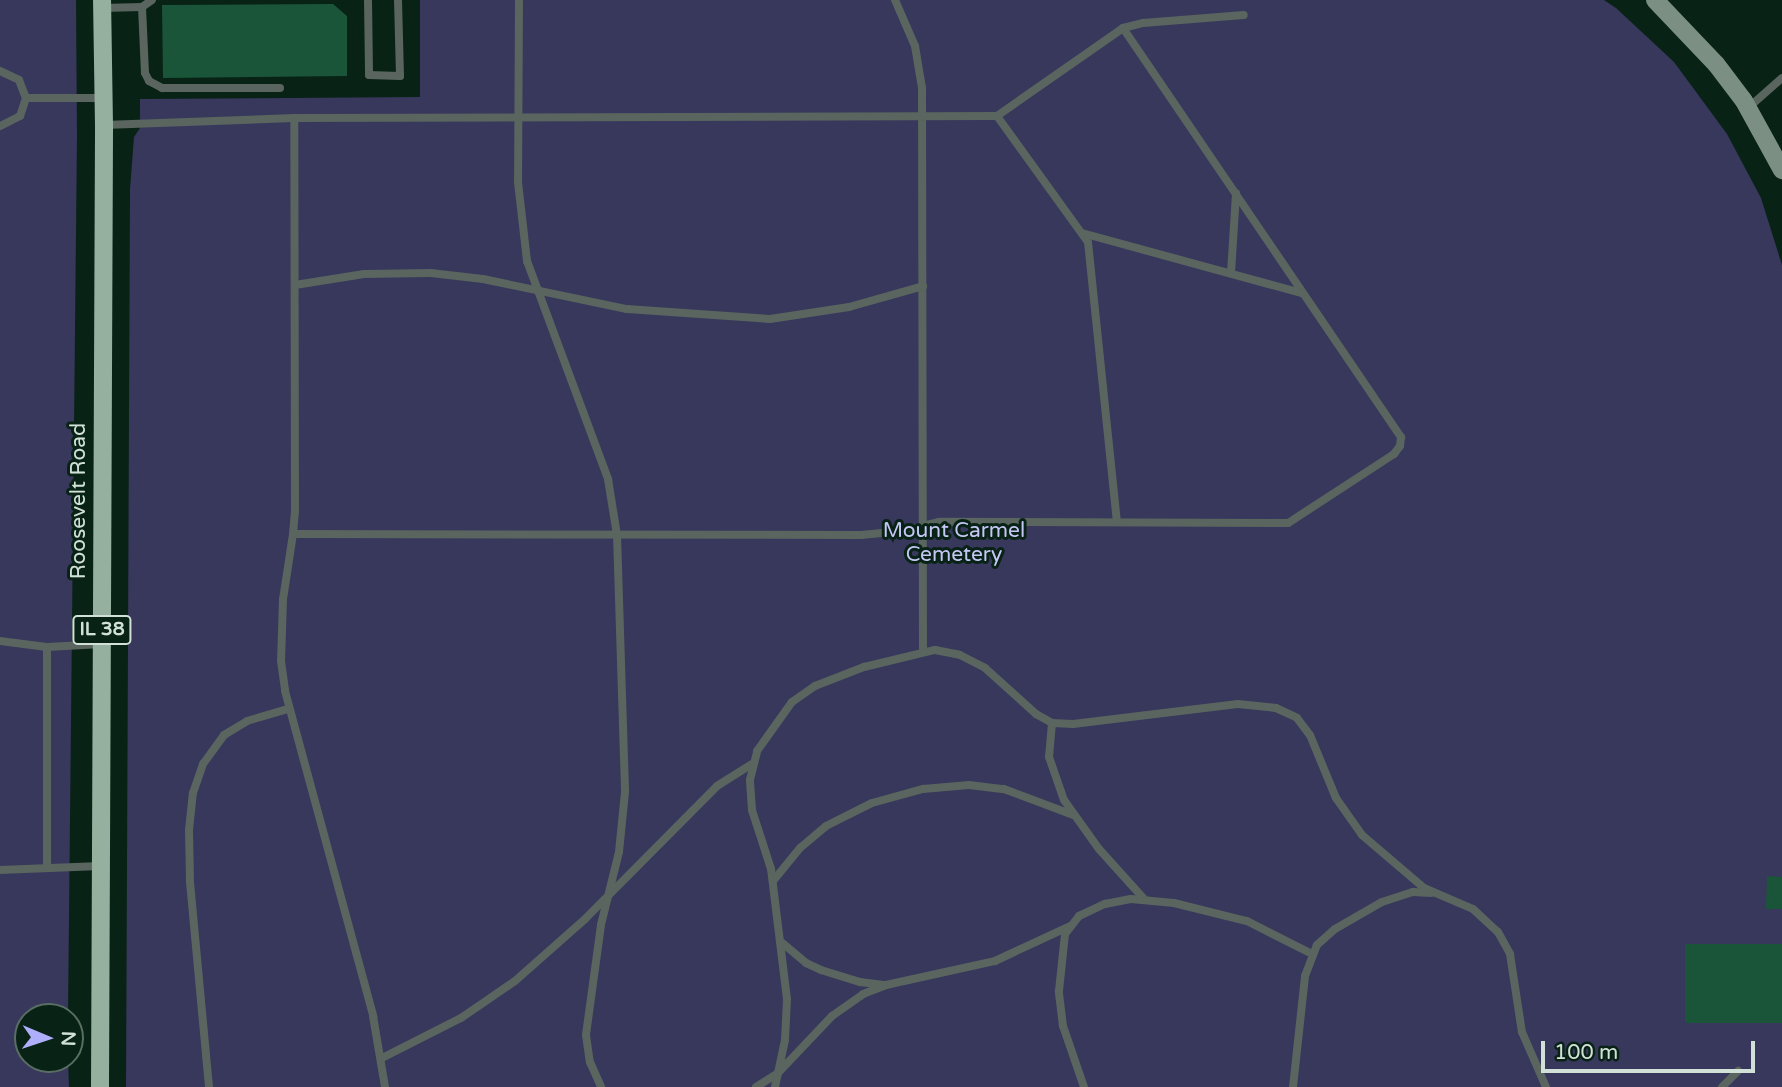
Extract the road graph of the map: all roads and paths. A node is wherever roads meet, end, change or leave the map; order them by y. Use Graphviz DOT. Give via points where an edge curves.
graph roads {
  1 [pos="152,0"];
  2 [pos="368,0"];
  3 [pos="398,0"];
  4 [pos="519,0"];
  5 [pos="895,0"];
  6 [pos="1655,0"];
  7 [pos="102,4"];
  8 [pos="142,7"];
  9 [pos="1244,15"];
  10 [pos="1123,28"];
  11 [pos="0,71"];
  12 [pos="1782,78"];
  13 [pos="280,88"];
  14 [pos="103,97"];
  15 [pos="26,98"];
  16 [pos="1748,108"];
  17 [pos="923,115"];
  18 [pos="517,116"];
  19 [pos="997,116"];
  20 [pos="294,118"];
  21 [pos="104,125"];
  22 [pos="0,126"];
  23 [pos="1782,170"];
  24 [pos="1236,193"];
  25 [pos="1082,233"];
  26 [pos="1231,273"];
  27 [pos="295,285"];
  28 [pos="923,286"];
  29 [pos="537,291"];
  30 [pos="1303,293"];
  31 [pos="1116,522"];
  32 [pos="923,525"];
  33 [pos="293,534"];
  34 [pos="617,535"];
  35 [pos="0,641"];
  36 [pos="102,643"];
  37 [pos="47,647"];
  38 [pos="923,652"];
  39 [pos="288,709"];
  40 [pos="1052,723"];
  41 [pos="752,764"];
  42 [pos="1073,815"];
  43 [pos="100,866"];
  44 [pos="47,868"];
  45 [pos="0,870"];
  46 [pos="773,881"];
  47 [pos="609,892"];
  48 [pos="1433,893"];
  49 [pos="1144,899"];
  50 [pos="1068,927"];
  51 [pos="780,941"];
  52 [pos="1312,954"];
  53 [pos="886,985"];
  54 [pos="382,1058"];
  55 [pos="1738,1071"];
  56 [pos="778,1074"];
  57 [pos="100,1087"];
  58 [pos="209,1087"];
  59 [pos="385,1087"];
  60 [pos="601,1087"];
  61 [pos="756,1087"];
  62 [pos="775,1087"];
  63 [pos="1084,1087"];
  64 [pos="1293,1087"];
  65 [pos="1546,1087"];
  66 [pos="1722,1087"];
  1 -- 8 [label="lane"];
  2 -- 3 [label="lane" via="369,75 400,76"];
  4 -- 18 [label="lane"];
  5 -- 17 [label="lane" via="915,47"];
  6 -- 16 [label="main road" via="1716,64"];
  7 -- 8 [label="lane"];
  7 -- 14 [label="main road, Roosevelt Road / IL 38"];
  8 -- 13 [label="lane" via="149,81 162,88"];
  9 -- 10 [label="lane"];
  10 -- 19 [label="lane"];
  10 -- 24 [label="lane"];
  11 -- 15 [label="lane" via="19,80"];
  12 -- 16 [label="lane"];
  14 -- 15 [label="lane"];
  14 -- 21 [label="main road, Roosevelt Road / IL 38"];
  15 -- 22 [label="lane" via="20,116"];
  16 -- 23 [label="main road"];
  17 -- 18 [label="lane"];
  17 -- 19 [label="lane"];
  17 -- 28 [label="lane"];
  18 -- 20 [label="lane"];
  18 -- 29 [label="lane" via="522,224"];
  19 -- 25 [label="lane"];
  20 -- 21 [label="lane"];
  20 -- 27 [label="lane"];
  21 -- 36 [label="main road, Roosevelt Road / IL 38"];
  24 -- 26 [label="lane"];
  24 -- 30 [label="lane"];
  25 -- 26 [label="lane"];
  25 -- 31 [label="lane" via="1091,253"];
  26 -- 30 [label="lane"];
  27 -- 29 [label="lane" via="410,272 456,275"];
  27 -- 33 [label="lane"];
  28 -- 29 [label="lane" via="849,307 771,319 627,309"];
  28 -- 32 [label="lane"];
  29 -- 34 [label="lane" via="608,479"];
  30 -- 31 [label="lane" via="1396,426 1402,442 1398,450 1288,523"];
  31 -- 32 [label="lane"];
  32 -- 34 [label="lane" via="882,534"];
  32 -- 38 [label="lane"];
  33 -- 34 [label="lane"];
  33 -- 39 [label="lane" via="281,632"];
  34 -- 47 [label="lane" via="625,792 619,852"];
  35 -- 37 [label="lane"];
  36 -- 37 [label="lane"];
  36 -- 43 [label="main road, Roosevelt Road / IL 38"];
  37 -- 44 [label="lane"];
  38 -- 40 [label="lane" via="948,651 972,660"];
  38 -- 41 [label="lane" via="845,673 803,693 767,734"];
  39 -- 54 [label="lane"];
  39 -- 58 [label="lane" via="247,721 224,735 203,764 193,793 190,882"];
  40 -- 42 [label="lane" via="1048,744 1052,770"];
  40 -- 48 [label="lane" via="1220,705 1287,712 1310,735 1351,822 1375,848"];
  41 -- 46 [label="lane" via="752,810"];
  41 -- 47 [label="lane" via="716,786"];
  42 -- 46 [label="lane" via="1004,789 969,785 923,789 872,803 826,826"];
  42 -- 49 [label="lane"];
  43 -- 44 [label="lane"];
  43 -- 57 [label="main road, Roosevelt Road / IL 38"];
  44 -- 45 [label="lane"];
  46 -- 51 [label="lane"];
  47 -- 54 [label="lane" via="498,994"];
  47 -- 60 [label="lane" via="586,1035 590,1062"];
  48 -- 52 [label="lane" via="1413,892 1368,908 1335,929"];
  48 -- 65 [label="lane" via="1482,915 1505,942 1513,965 1522,1032"];
  49 -- 50 [label="lane" via="1105,904 1079,916"];
  49 -- 52 [label="lane" via="1223,913"];
  50 -- 53 [label="lane" via="978,967"];
  50 -- 63 [label="lane" via="1059,1007"];
  51 -- 53 [label="lane" via="821,970"];
  51 -- 56 [label="lane" via="787,999"];
  52 -- 64 [label="lane" via="1305,976"];
  53 -- 56 [label="lane" via="863,994 832,1016"];
  54 -- 59 [label="lane"];
  55 -- 66 [label="lane"];
  56 -- 61 [label="lane"];
  56 -- 62 [label="lane"];
}
